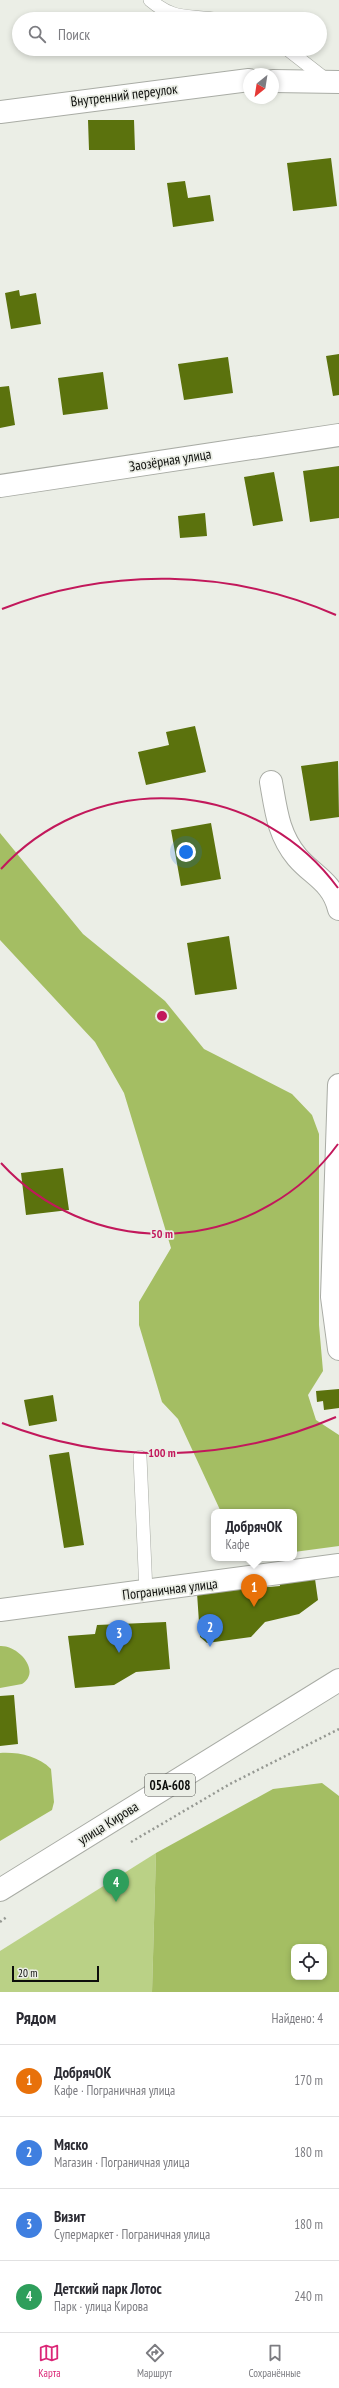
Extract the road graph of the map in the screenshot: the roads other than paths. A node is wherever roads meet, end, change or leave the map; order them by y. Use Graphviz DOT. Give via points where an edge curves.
graph roads {
  1 [pos="150,0"];
  2 [pos="168,12"];
  3 [pos="297,56"];
  4 [pos="243,81"];
  5 [pos="279,81"];
  6 [pos="334,82"];
  7 [pos="0,112"];
  8 [pos="339,435"];
  9 [pos="0,486"];
  10 [pos="271,782"];
  11 [pos="339,908"];
  12 [pos="339,1085"];
  13 [pos="338,1156"];
  14 [pos="339,1349"];
  15 [pos="140,1457"];
  16 [pos="339,1565"];
  17 [pos="146,1592"];
  18 [pos="0,1610"];
  19 [pos="339,1680"];
  20 [pos="0,1890"];
  1 -- 2 [label="lane"];
  3 -- 6 [label="lane"];
  4 -- 7 [label="street, Внутренний переулок"];
  5 -- 6 [label="street"];
  8 -- 9 [label="street, Заозёрная улица"];
  10 -- 11 [label="street" via="281,832 298,858 327,883"];
  12 -- 13 [label="street"];
  13 -- 14 [label="street" via="332,1296"];
  15 -- 17 [label="lane"];
  16 -- 17 [label="street, Пограничная улица"];
  17 -- 18 [label="street, Пограничная улица"];
  19 -- 20 [label="street, улица Кирова / 05А-608"];
}
